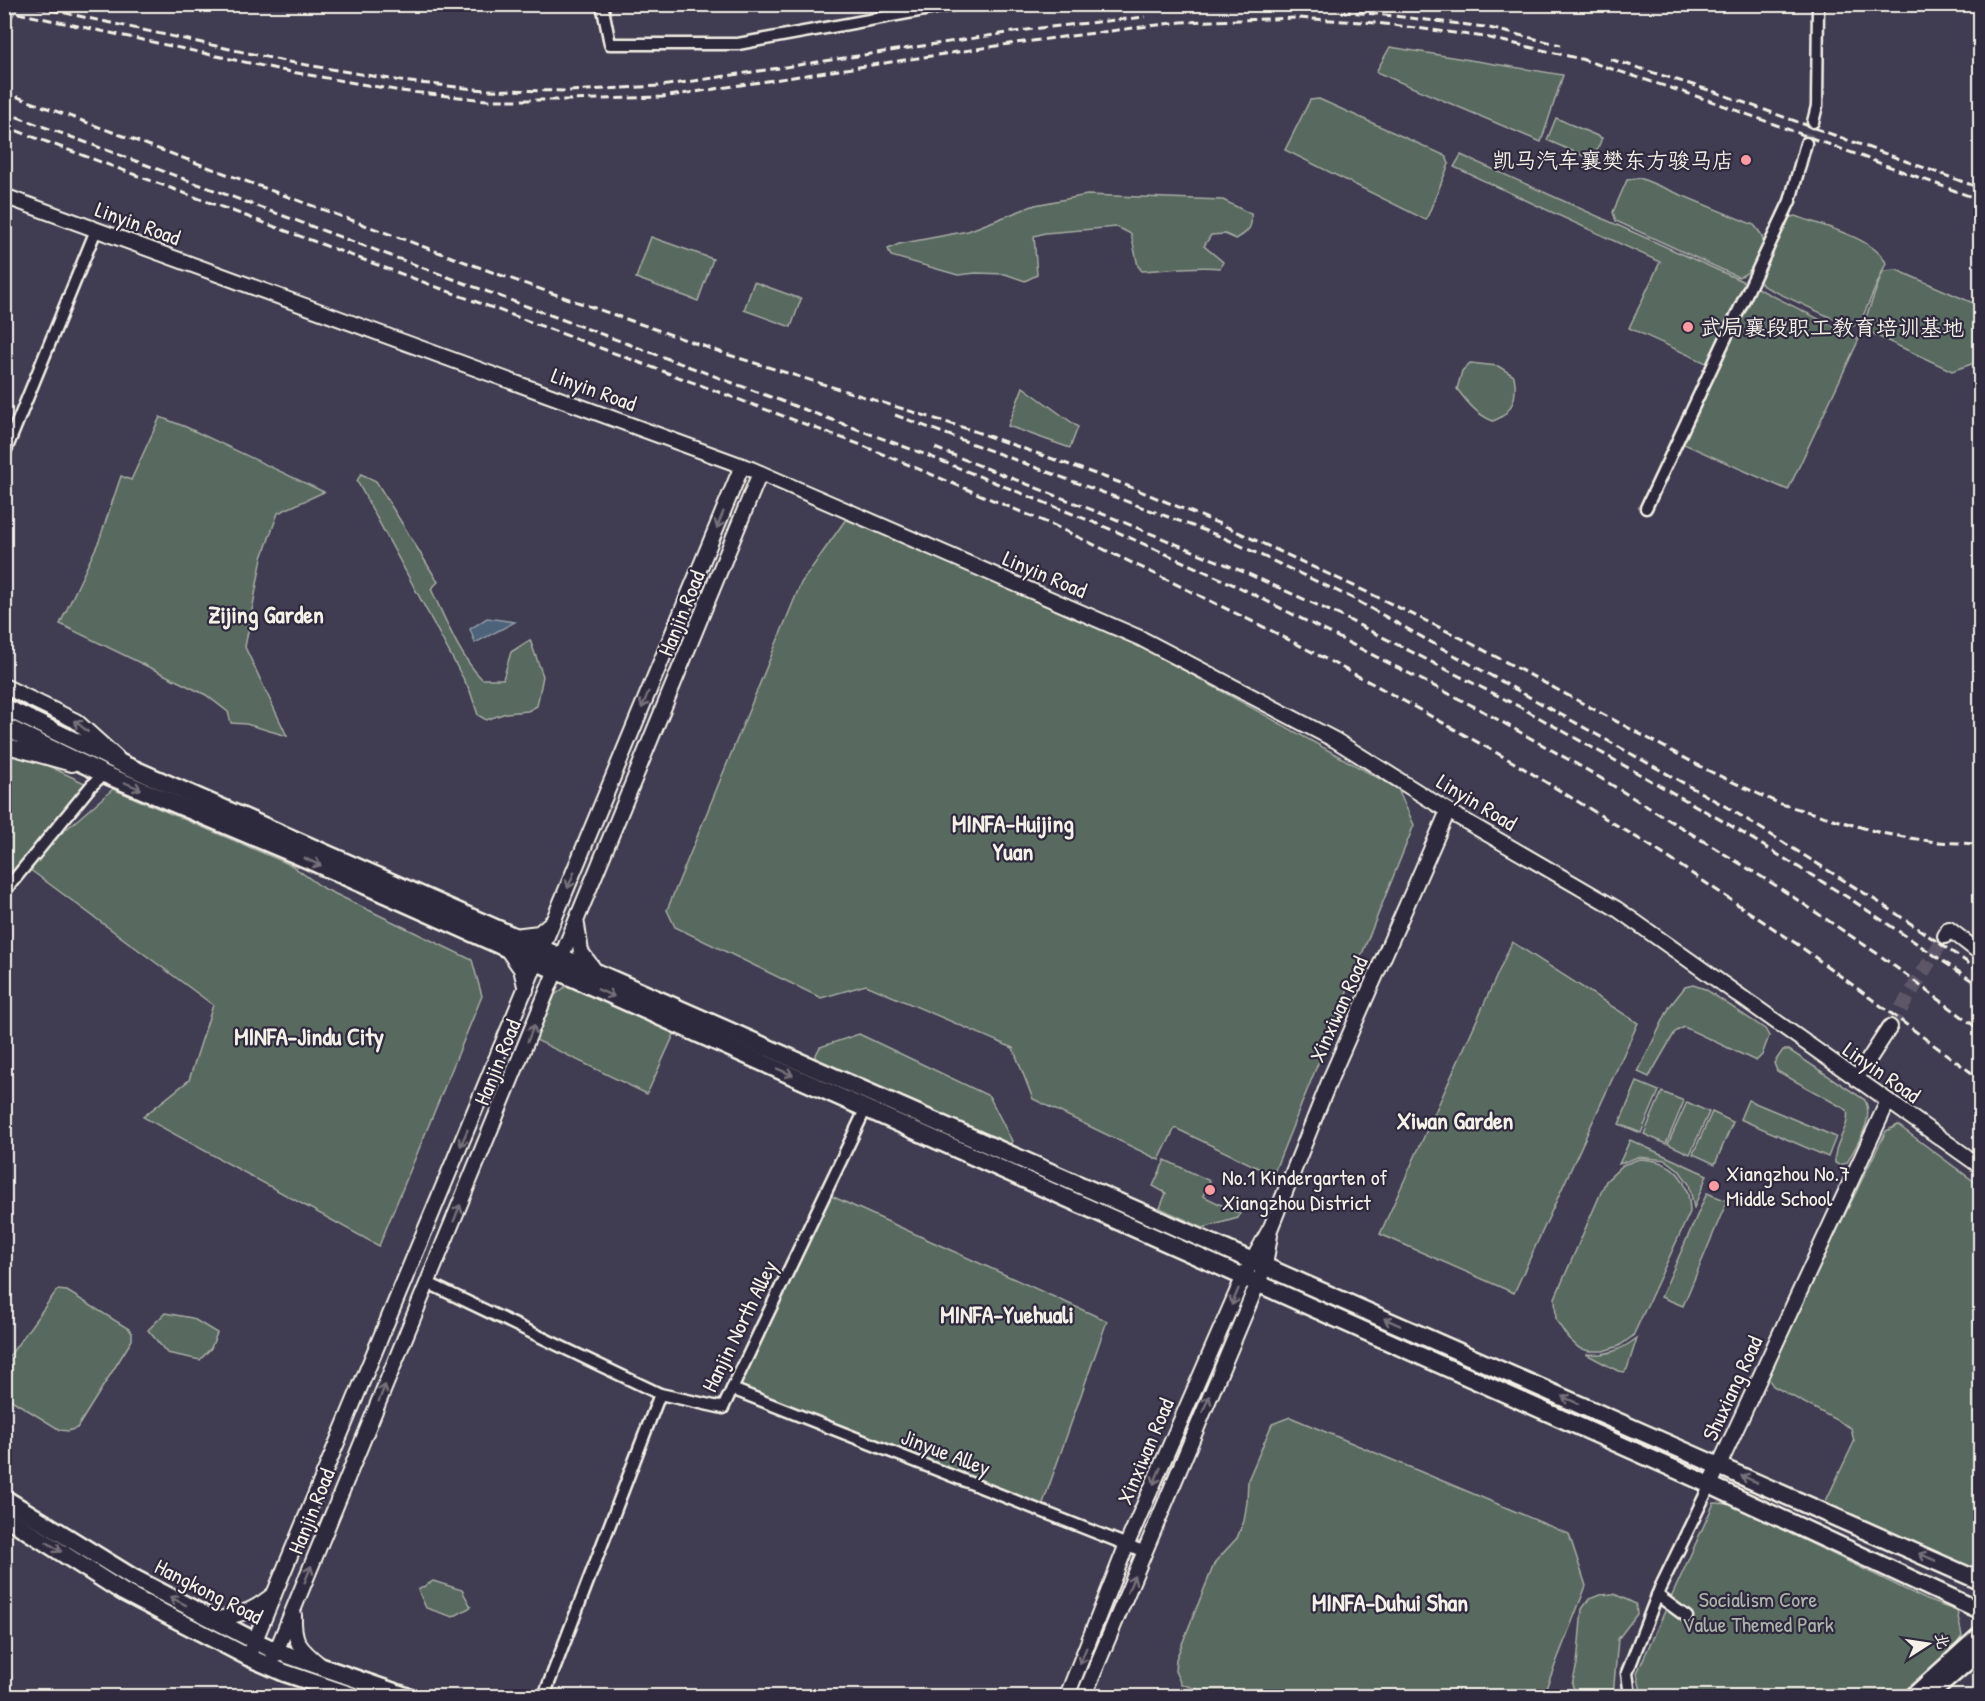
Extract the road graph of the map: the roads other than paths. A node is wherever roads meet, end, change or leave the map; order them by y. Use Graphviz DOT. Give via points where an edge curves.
graph roads {
  1 [pos="602,4"];
  2 [pos="957,4"];
  3 [pos="1818,4"];
  4 [pos="1813,122"];
  5 [pos="1806,143"];
  6 [pos="4,196"];
  7 [pos="96,230"];
  8 [pos="4,455"];
  9 [pos="742,466"];
  10 [pos="760,473"];
  11 [pos="1646,508"];
  12 [pos="4,686"];
  13 [pos="4,707"];
  14 [pos="4,726"];
  15 [pos="4,745"];
  16 [pos="125,765"];
  17 [pos="104,774"];
  18 [pos="1448,811"];
  19 [pos="4,892"];
  20 [pos="555,919"];
  21 [pos="577,924"];
  22 [pos="1945,936"];
  23 [pos="510,942"];
  24 [pos="1980,953"];
  25 [pos="540,956"];
  26 [pos="560,964"];
  27 [pos="589,977"];
  28 [pos="526,990"];
  29 [pos="547,995"];
  30 [pos="1890,1027"];
  31 [pos="1856,1079"];
  32 [pos="1888,1101"];
  33 [pos="866,1108"];
  34 [pos="1980,1166"];
  35 [pos="1258,1263"];
  36 [pos="1250,1279"];
  37 [pos="428,1283"];
  38 [pos="732,1389"];
  39 [pos="660,1394"];
  40 [pos="1719,1466"];
  41 [pos="1710,1485"];
  42 [pos="4,1498"];
  43 [pos="4,1516"];
  44 [pos="1127,1544"];
  45 [pos="1145,1552"];
  46 [pos="1980,1581"];
  47 [pos="275,1593"];
  48 [pos="1657,1595"];
  49 [pos="1955,1599"];
  50 [pos="294,1606"];
  51 [pos="1980,1611"];
  52 [pos="1687,1617"];
  53 [pos="214,1620"];
  54 [pos="255,1641"];
  55 [pos="1979,1646"];
  56 [pos="276,1651"];
  57 [pos="248,1657"];
  58 [pos="269,1666"];
  59 [pos="323,1667"];
  60 [pos="352,1696"];
  61 [pos="406,1696"];
  62 [pos="544,1696"];
  63 [pos="1067,1696"];
  64 [pos="1084,1696"];
  65 [pos="1630,1696"];
  66 [pos="1913,1696"];
  67 [pos="1929,1696"];
  1 -- 2 [label="street" via="610,44 738,44"];
  3 -- 4 [label="street" via="1817,106"];
  5 -- 11 [label="street" via="1790,201"];
  6 -- 7 [label="street, Linyin Road"];
  7 -- 8 [label="street"];
  7 -- 9 [label="street, Linyin Road"];
  9 -- 10 [label="street, Linyin Road"];
  9 -- 20 [label="street, Hanjin Road, one-way"];
  10 -- 18 [label="street, Linyin Road" via="1140,638 1335,740"];
  10 -- 21 [label="street, Hanjin Road"];
  16 -- 12 [label="street, one-way" via="76,721"];
  13 -- 16 [label="main road"];
  14 -- 17 [label="main road"];
  15 -- 17 [label="street"];
  16 -- 23 [label="main road"];
  17 -- 19 [label="street"];
  17 -- 23 [label="main road, one-way"];
  18 -- 31 [label="street, Linyin Road" via="1617,909"];
  18 -- 35 [label="street, Xinxiwan Road" via="1331,1077"];
  20 -- 23 [label="street" via="539,933"];
  20 -- 25 [label="street, Hanjin Road"];
  21 -- 26 [label="street, Hanjin Road"];
  21 -- 27 [label="street"];
  22 -- 24 [label="street" via="1949,929"];
  23 -- 25 [label="main road"];
  23 -- 28 [label="street"];
  25 -- 26 [label="main road"];
  25 -- 28 [label="street, Hanjin Road"];
  26 -- 27 [label="main road"];
  26 -- 29 [label="street, Hanjin Road"];
  27 -- 29 [label="street" via="565,984"];
  27 -- 33 [label="main road, one-way"];
  27 -- 35 [label="main road"];
  28 -- 47 [label="street, Hanjin Road, one-way"];
  37 -- 29 [label="street, Hanjin Road, one-way"];
  30 -- 31 [label="street"];
  31 -- 32 [label="street, Linyin Road"];
  32 -- 34 [label="street, Linyin Road"];
  32 -- 40 [label="street, Shuxiang Road"];
  33 -- 36 [label="main road"];
  33 -- 38 [label="street, Hanjin North Alley"];
  35 -- 36 [label="street, Xinxiwan Road"];
  40 -- 35 [label="main road, one-way"];
  36 -- 41 [label="main road"];
  36 -- 44 [label="street, Xinxiwan Road, one-way"];
  45 -- 36 [label="street, Xinxiwan Road, one-way"];
  37 -- 39 [label="street"];
  50 -- 37 [label="street, Hanjin Road, one-way"];
  38 -- 39 [label="street, Hanjin North Alley" via="723,1408"];
  38 -- 44 [label="street, Jinyue Alley"];
  39 -- 62 [label="street"];
  40 -- 41 [label="street, Shuxiang Road"];
  46 -- 40 [label="main road, one-way"];
  41 -- 48 [label="street, Shuxiang Road"];
  41 -- 49 [label="main road"];
  53 -- 42 [label="main road, Hangkong Road, one-way" via="132,1577"];
  43 -- 57 [label="main road, Hangkong Road, one-way" via="123,1592"];
  44 -- 45 [label="street, Jinyue Alley"];
  44 -- 63 [label="street, Xinxiwan Road, one-way"];
  64 -- 45 [label="street, Xinxiwan Road, one-way"];
  47 -- 53 [label="street" via="258,1607"];
  47 -- 54 [label="street, Hanjin Road"];
  48 -- 52 [label="street"];
  48 -- 65 [label="street, Shuxiang Road" via="1627,1673"];
  49 -- 51 [label="main road"];
  49 -- 55 [label="main road" via="1975,1617"];
  50 -- 56 [label="street, Hanjin Road"];
  50 -- 59 [label="street" via="293,1633 301,1649"];
  53 -- 54 [label="main road, Hangkong Road"];
  54 -- 56 [label="main road, Hangkong Road"];
  54 -- 57 [label="street, Hanjin Road"];
  55 -- 66 [label="main road"];
  55 -- 67 [label="main road"];
  56 -- 58 [label="street, Hanjin Road"];
  56 -- 59 [label="main road, Hangkong Road"];
  57 -- 58 [label="main road, Hangkong Road"];
  58 -- 60 [label="main road, Hangkong Road"];
  59 -- 61 [label="main road, Hangkong Road"];
}
